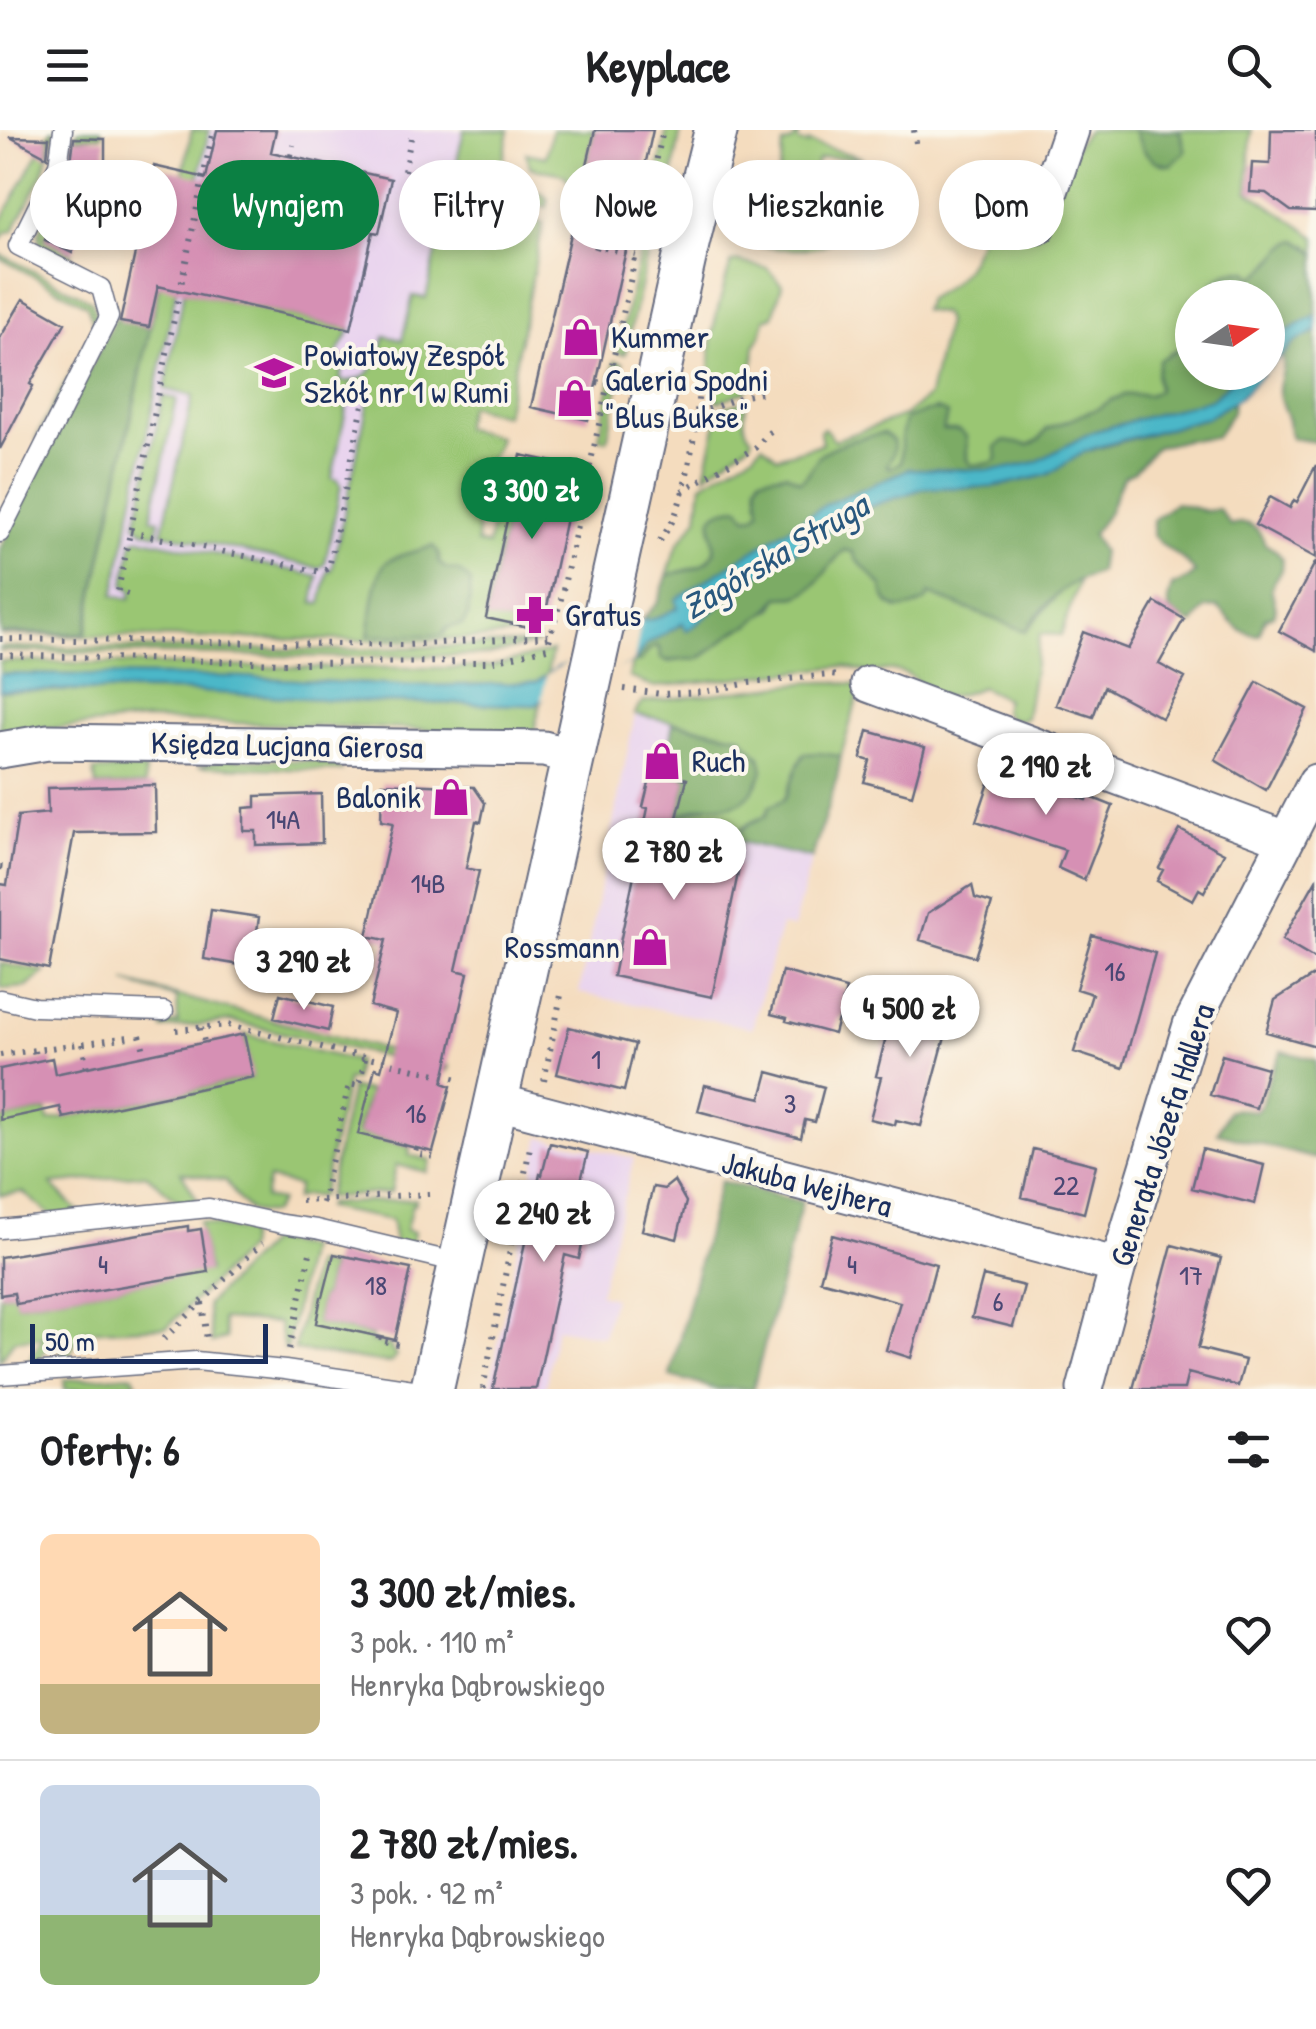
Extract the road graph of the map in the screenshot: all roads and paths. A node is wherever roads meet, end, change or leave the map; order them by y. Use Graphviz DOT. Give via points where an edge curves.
graph roads {
  1 [pos="64,130"];
  2 [pos="212,130"];
  3 [pos="663,130"];
  4 [pos="716,130"];
  5 [pos="914,130"];
  6 [pos="1071,130"];
  7 [pos="411,138"];
  8 [pos="916,143"];
  9 [pos="293,146"];
  10 [pos="291,156"];
  11 [pos="406,160"];
  12 [pos="656,160"];
  13 [pos="1061,160"];
  14 [pos="614,250"];
  15 [pos="637,250"];
  16 [pos="636,255"];
  17 [pos="614,303"];
  18 [pos="625,306"];
  19 [pos="596,382"];
  20 [pos="608,384"];
  21 [pos="366,390"];
  22 [pos="766,392"];
  23 [pos="698,412"];
  24 [pos="776,426"];
  25 [pos="681,492"];
  26 [pos="566,515"];
  27 [pos="578,517"];
  28 [pos="130,532"];
  29 [pos="0,533"];
  30 [pos="128,594"];
  31 [pos="550,594"];
  32 [pos="561,596"];
  33 [pos="550,636"];
  34 [pos="0,640"];
  35 [pos="0,655"];
  36 [pos="869,684"];
  37 [pos="617,688"];
  38 [pos="0,750"];
  39 [pos="573,757"];
  40 [pos="1316,782"];
  41 [pos="1285,839"];
  42 [pos="0,866"];
  43 [pos="10,868"];
  44 [pos="0,999"];
  45 [pos="164,1011"];
  46 [pos="202,1028"];
  47 [pos="169,1031"];
  48 [pos="152,1033"];
  49 [pos="140,1035"];
  50 [pos="204,1042"];
  51 [pos="82,1044"];
  52 [pos="34,1051"];
  53 [pos="0,1055"];
  54 [pos="144,1055"];
  55 [pos="365,1058"];
  56 [pos="36,1061"];
  57 [pos="86,1068"];
  58 [pos="458,1080"];
  59 [pos="496,1102"];
  60 [pos="537,1113"];
  61 [pos="416,1148"];
  62 [pos="438,1158"];
  63 [pos="429,1194"];
  64 [pos="322,1200"];
  65 [pos="282,1224"];
  66 [pos="0,1229"];
  67 [pos="316,1229"];
  68 [pos="460,1263"];
  69 [pos="1118,1266"];
  70 [pos="202,1302"];
  71 [pos="379,1337"];
  72 [pos="403,1345"];
  73 [pos="203,1362"];
  74 [pos="137,1366"];
  75 [pos="285,1370"];
  76 [pos="0,1375"];
  77 [pos="413,1389"];
  78 [pos="432,1389"];
  79 [pos="483,1389"];
  80 [pos="1085,1389"];
  1 -- 29 [label="lane" via="58,165 18,246 101,288 109,317"];
  2 -- 28 [label="path"];
  3 -- 12 [label="path"];
  4 -- 39 [label="street"];
  5 -- 8 [label="path"];
  6 -- 13 [label="street"];
  7 -- 11 [label="path"];
  9 -- 10 [label="path"];
  14 -- 16 [label="path"];
  15 -- 16 [label="path"];
  16 -- 18 [label="path"];
  17 -- 18 [label="path"];
  18 -- 20 [label="path"];
  19 -- 20 [label="path"];
  20 -- 27 [label="path"];
  21 -- 28 [label="path" via="329,568 320,572"];
  22 -- 23 [label="path"];
  24 -- 25 [label="path" via="755,448"];
  26 -- 27 [label="path"];
  27 -- 32 [label="path"];
  28 -- 30 [label="path" via="118,592"];
  31 -- 32 [label="path"];
  32 -- 33 [label="path"];
  33 -- 34 [label="path" via="407,645"];
  33 -- 35 [label="path" via="547,648 490,662"];
  36 -- 37 [label="path" via="828,674 703,692"];
  36 -- 41 [label="street"];
  38 -- 39 [label="street, Księdza Lucjana Gierosa" via="48,742 544,749"];
  39 -- 59 [label="street"];
  40 -- 41 [label="street, Generała Józefa Hallera"];
  41 -- 69 [label="street, Generała Józefa Hallera" via="1192,1025"];
  42 -- 43 [label="path"];
  44 -- 45 [label="lane"];
  46 -- 47 [label="path"];
  46 -- 50 [label="path"];
  46 -- 55 [label="path" via="228,1025"];
  48 -- 49 [label="path"];
  49 -- 51 [label="path"];
  49 -- 54 [label="path"];
  51 -- 52 [label="path"];
  51 -- 57 [label="path"];
  52 -- 53 [label="path"];
  52 -- 56 [label="path"];
  55 -- 58 [label="path"];
  55 -- 64 [label="path" via="358,1086 349,1084"];
  59 -- 60 [label="street, Jakuba Wejhera"];
  59 -- 68 [label="street"];
  60 -- 69 [label="street, Jakuba Wejhera"];
  60 -- 79 [label="path"];
  61 -- 62 [label="path"];
  63 -- 64 [label="path"];
  64 -- 65 [label="path" via="302,1200"];
  64 -- 67 [label="path"];
  65 -- 66 [label="lane" via="210,1208"];
  65 -- 67 [label="lane"];
  65 -- 70 [label="path"];
  67 -- 68 [label="lane"];
  67 -- 75 [label="path"];
  68 -- 78 [label="street"];
  69 -- 80 [label="street, Generała Józefa Hallera"];
  70 -- 73 [label="path"];
  70 -- 74 [label="path"];
  71 -- 72 [label="path"];
  73 -- 74 [label="lane"];
  73 -- 75 [label="lane"];
  74 -- 76 [label="lane"];
  75 -- 77 [label="lane"];
}
